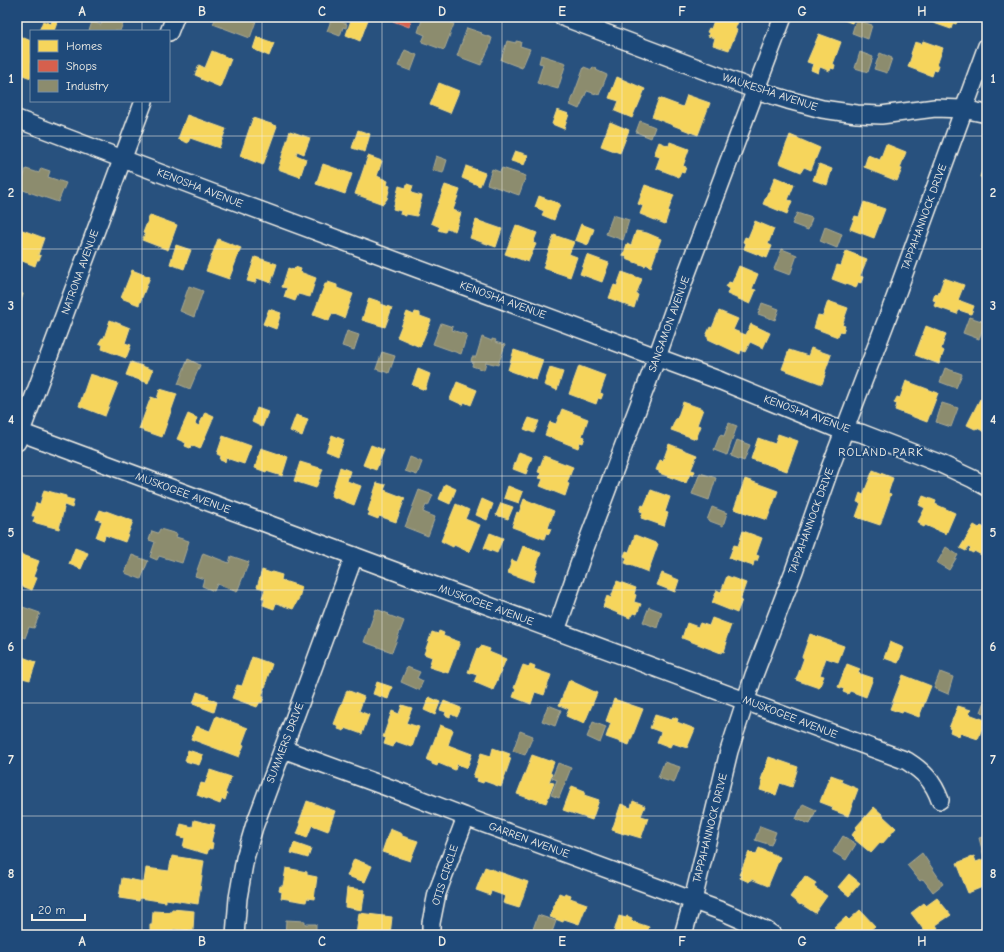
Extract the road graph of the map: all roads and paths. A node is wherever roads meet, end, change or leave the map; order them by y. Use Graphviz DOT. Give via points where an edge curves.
graph roads {
  1 [pos="175,17"];
  2 [pos="563,17"];
  3 [pos="783,17"];
  4 [pos="170,30"];
  5 [pos="987,46"];
  6 [pos="756,90"];
  7 [pos="144,102"];
  8 [pos="964,109"];
  9 [pos="987,114"];
  10 [pos="17,119"];
  11 [pos="122,158"];
  12 [pos="657,357"];
  13 [pos="845,430"];
  14 [pos="18,436"];
  15 [pos="987,487"];
  16 [pos="354,556"];
  17 [pos="556,631"];
  18 [pos="746,701"];
  19 [pos="283,750"];
  20 [pos="940,800"];
  21 [pos="466,817"];
  22 [pos="693,900"];
  23 [pos="235,935"];
  24 [pos="430,935"];
  25 [pos="683,935"];
  26 [pos="773,935"];
  1 -- 4 [label="street"];
  2 -- 6 [label="street, WAUKESHA AVENUE"];
  3 -- 6 [label="street, SANGAMON AVENUE"];
  5 -- 8 [label="street, TAPPAHANNOCK DRIVE"];
  6 -- 8 [label="street, WAUKESHA AVENUE" via="822,110 857,114 881,115 935,108"];
  6 -- 12 [label="street, SANGAMON AVENUE"];
  7 -- 11 [label="street, NATRONA AVENUE"];
  8 -- 9 [label="street, WAUKESHA AVENUE"];
  8 -- 13 [label="street, TAPPAHANNOCK DRIVE"];
  10 -- 11 [label="street, KENOSHA AVENUE"];
  11 -- 12 [label="street, KENOSHA AVENUE"];
  11 -- 14 [label="street, NATRONA AVENUE"];
  12 -- 13 [label="street, KENOSHA AVENUE"];
  12 -- 17 [label="street, SANGAMON AVENUE"];
  13 -- 15 [label="street, KENOSHA AVENUE" via="860,433 941,464"];
  13 -- 18 [label="street, TAPPAHANNOCK DRIVE"];
  14 -- 16 [label="street, MUSKOGEE AVENUE"];
  16 -- 17 [label="street, MUSKOGEE AVENUE"];
  16 -- 19 [label="street, SUMMERS DRIVE"];
  17 -- 18 [label="street, MUSKOGEE AVENUE"];
  18 -- 20 [label="street, MUSKOGEE AVENUE" via="907,761 929,780"];
  18 -- 22 [label="street, TAPPAHANNOCK DRIVE" via="730,751"];
  19 -- 21 [label="street, GARREN AVENUE"];
  19 -- 23 [label="street, SUMMERS DRIVE" via="245,858"];
  21 -- 22 [label="street, GARREN AVENUE"];
  21 -- 24 [label="street, OTIS CIRCLE" via="437,893"];
  22 -- 25 [label="street, TAPPAHANNOCK DRIVE"];
  22 -- 26 [label="street, GARREN AVENUE"];
}
